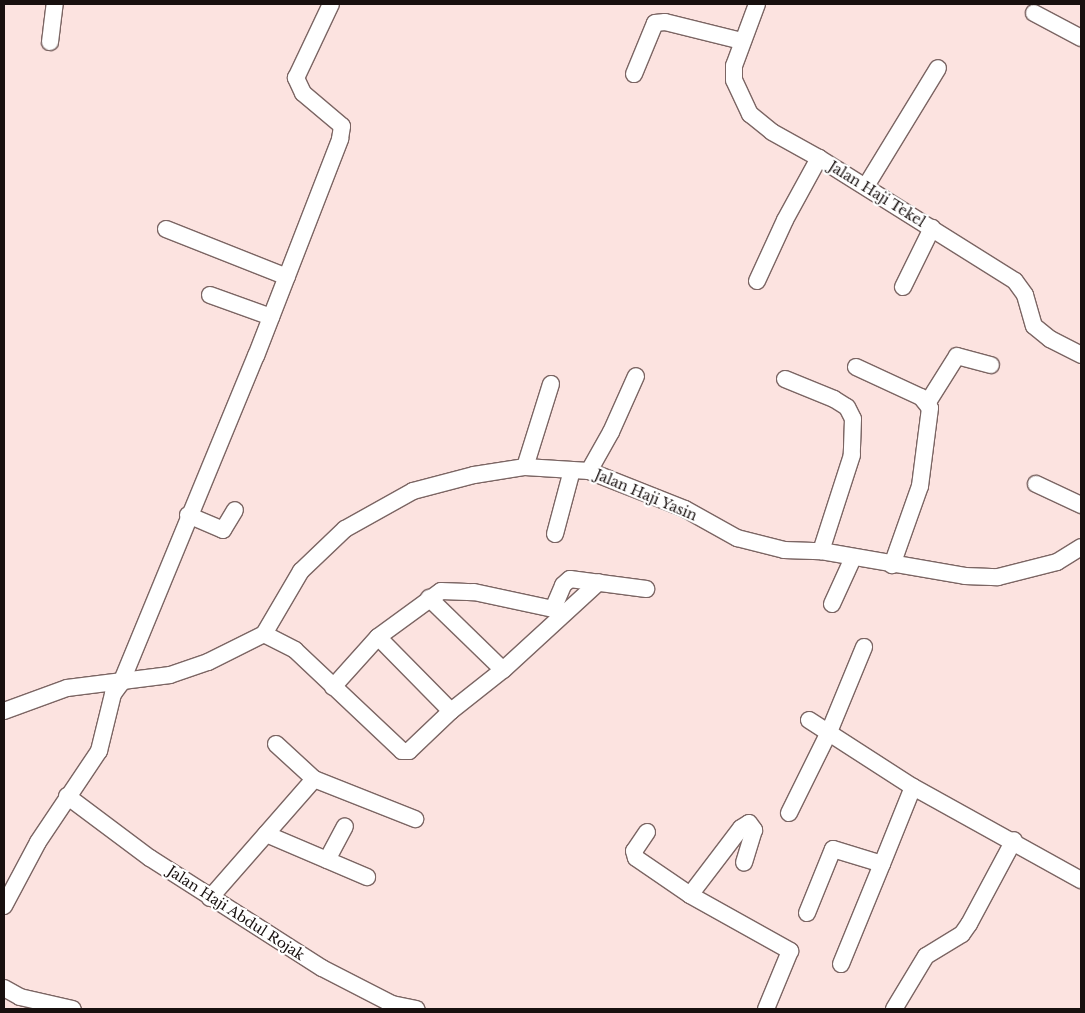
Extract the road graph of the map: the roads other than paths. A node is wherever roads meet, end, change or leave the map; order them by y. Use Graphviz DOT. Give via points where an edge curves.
graph roads {
  1 [pos="55,4"];
  2 [pos="331,4"];
  3 [pos="757,4"];
  4 [pos="1034,13"];
  5 [pos="1081,38"];
  6 [pos="742,41"];
  7 [pos="50,42"];
  8 [pos="938,68"];
  9 [pos="634,74"];
  10 [pos="819,158"];
  11 [pos="866,186"];
  12 [pos="932,228"];
  13 [pos="166,229"];
  14 [pos="288,277"];
  15 [pos="757,281"];
  16 [pos="903,287"];
  17 [pos="210,295"];
  18 [pos="271,317"];
  19 [pos="1081,355"];
  20 [pos="990,365"];
  21 [pos="856,367"];
  22 [pos="636,376"];
  23 [pos="785,379"];
  24 [pos="551,384"];
  25 [pos="928,402"];
  26 [pos="525,466"];
  27 [pos="572,470"];
  28 [pos="589,471"];
  29 [pos="1036,484"];
  30 [pos="1081,505"];
  31 [pos="236,510"];
  32 [pos="188,515"];
  33 [pos="555,534"];
  34 [pos="1081,547"];
  35 [pos="820,551"];
  36 [pos="852,558"];
  37 [pos="892,565"];
  38 [pos="599,582"];
  39 [pos="646,589"];
  40 [pos="429,598"];
  41 [pos="832,604"];
  42 [pos="559,612"];
  43 [pos="264,634"];
  44 [pos="378,637"];
  45 [pos="864,647"];
  46 [pos="503,670"];
  47 [pos="121,683"];
  48 [pos="333,687"];
  49 [pos="4,711"];
  50 [pos="451,711"];
  51 [pos="809,720"];
  52 [pos="829,732"];
  53 [pos="276,744"];
  54 [pos="314,779"];
  55 [pos="913,787"];
  56 [pos="67,796"];
  57 [pos="789,813"];
  58 [pos="415,819"];
  59 [pos="345,826"];
  60 [pos="647,832"];
  61 [pos="266,834"];
  62 [pos="1014,840"];
  63 [pos="327,860"];
  64 [pos="744,863"];
  65 [pos="882,864"];
  66 [pos="367,877"];
  67 [pos="1081,880"];
  68 [pos="690,895"];
  69 [pos="210,898"];
  70 [pos="4,906"];
  71 [pos="807,912"];
  72 [pos="841,964"];
  73 [pos="4,988"];
  74 [pos="391,1007"];
  75 [pos="68,1008"];
  76 [pos="416,1009"];
  77 [pos="766,1009"];
  78 [pos="894,1009"];
  1 -- 7 [label="street"];
  2 -- 14 [label="street" via="296,78 303,93 338,120 342,132"];
  3 -- 6 [label="street, Jalan Haji Tekel"];
  4 -- 5 [label="street"];
  6 -- 9 [label="street" via="665,22 655,23"];
  6 -- 10 [label="street, Jalan Haji Tekel" via="734,66 734,80 750,114 772,132"];
  8 -- 11 [label="street"];
  10 -- 11 [label="street, Jalan Haji Tekel"];
  10 -- 15 [label="street"];
  11 -- 12 [label="street, Jalan Haji Tekel"];
  12 -- 16 [label="street"];
  12 -- 19 [label="street, Jalan Haji Tekel" via="1015,281 1026,295 1034,326 1050,339"];
  13 -- 14 [label="street"];
  14 -- 18 [label="street"];
  17 -- 18 [label="street"];
  18 -- 32 [label="street"];
  20 -- 25 [label="street" via="956,356"];
  21 -- 25 [label="street"];
  22 -- 28 [label="street"];
  23 -- 35 [label="street" via="834,399 847,407 853,418 852,455"];
  24 -- 26 [label="street"];
  25 -- 37 [label="street" via="930,413 920,486"];
  26 -- 27 [label="street, Jalan Haji Yasin"];
  26 -- 43 [label="street, Jalan Haji Yasin" via="413,491 345,529 301,572"];
  27 -- 28 [label="street, Jalan Haji Yasin"];
  27 -- 33 [label="street"];
  28 -- 35 [label="street, Jalan Haji Yasin" via="685,509 737,538 784,550"];
  29 -- 30 [label="street"];
  31 -- 32 [label="street" via="223,530"];
  32 -- 47 [label="street"];
  34 -- 37 [label="street, Jalan Haji Yasin" via="1057,562 998,578"];
  35 -- 36 [label="street, Jalan Haji Yasin"];
  36 -- 37 [label="street, Jalan Haji Yasin"];
  36 -- 41 [label="street"];
  38 -- 39 [label="street"];
  38 -- 42 [label="street"];
  38 -- 42 [label="street" via="584,579 566,581"];
  40 -- 42 [label="street" via="452,589"];
  40 -- 44 [label="street"];
  40 -- 46 [label="street"];
  42 -- 46 [label="street"];
  43 -- 47 [label="street" via="208,662 170,675"];
  43 -- 48 [label="street" via="295,650"];
  44 -- 48 [label="street"];
  44 -- 50 [label="street"];
  45 -- 52 [label="street"];
  46 -- 50 [label="street"];
  47 -- 49 [label="street" via="105,681 66,688"];
  47 -- 56 [label="street" via="110,702 99,751"];
  48 -- 50 [label="street" via="402,752 414,750"];
  51 -- 52 [label="street"];
  52 -- 55 [label="street"];
  52 -- 57 [label="street"];
  53 -- 54 [label="street"];
  54 -- 58 [label="street"];
  54 -- 61 [label="street"];
  55 -- 62 [label="street"];
  55 -- 65 [label="street"];
  56 -- 69 [label="street, Jalan Haji Abdul Rojak"];
  56 -- 70 [label="street"];
  59 -- 63 [label="street"];
  60 -- 68 [label="street" via="634,851 636,858"];
  61 -- 63 [label="street"];
  61 -- 69 [label="street"];
  62 -- 67 [label="street"];
  62 -- 78 [label="street" via="969,924 955,939 926,956"];
  63 -- 66 [label="street"];
  64 -- 68 [label="street" via="754,830 749,823 741,828"];
  65 -- 71 [label="street" via="833,849"];
  65 -- 72 [label="street"];
  68 -- 77 [label="street" via="790,951"];
  69 -- 74 [label="street, Jalan Haji Abdul Rojak"];
  73 -- 75 [label="street" via="27,999"];
  74 -- 76 [label="street, Jalan Haji Abdul Rojak"];
}
